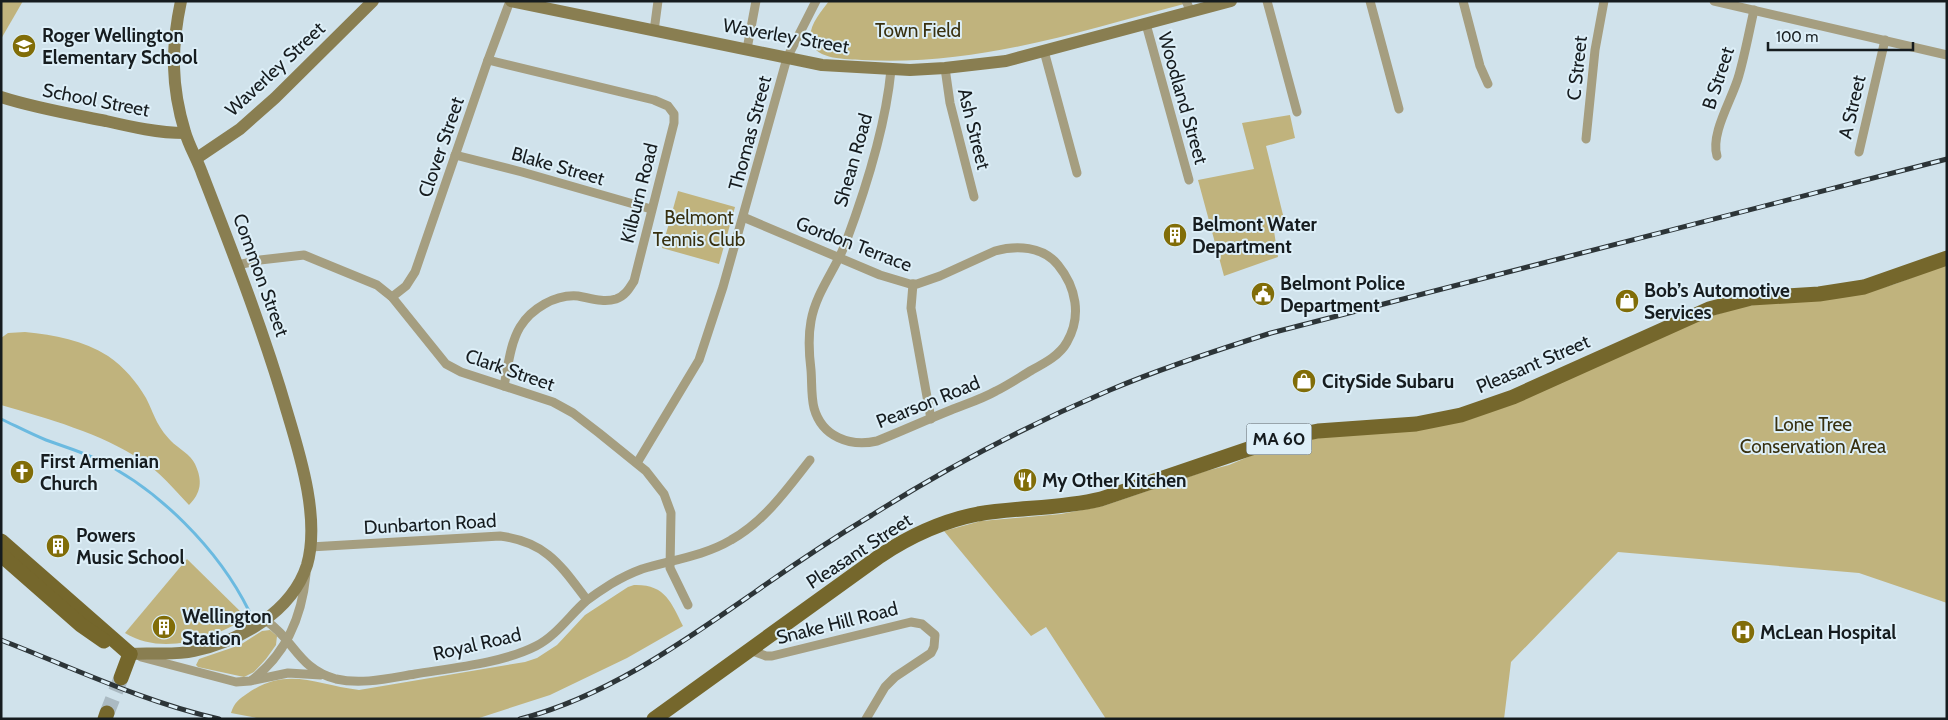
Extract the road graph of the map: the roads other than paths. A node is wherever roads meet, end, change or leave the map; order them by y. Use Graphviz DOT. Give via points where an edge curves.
graph roads {
  1 [pos="181,1"];
  2 [pos="373,1"];
  3 [pos="511,1"];
  4 [pos="658,1"];
  5 [pos="756,1"];
  6 [pos="816,1"];
  7 [pos="1230,1"];
  8 [pos="1267,1"];
  9 [pos="1370,1"];
  10 [pos="1463,1"];
  11 [pos="1604,1"];
  12 [pos="1714,1"];
  13 [pos="1188,7"];
  14 [pos="1754,10"];
  15 [pos="1146,24"];
  16 [pos="654,31"];
  17 [pos="1885,40"];
  18 [pos="747,49"];
  19 [pos="1044,51"];
  20 [pos="1947,55"];
  21 [pos="787,58"];
  22 [pos="488,60"];
  23 [pos="945,68"];
  24 [pos="891,70"];
  25 [pos="1488,84"];
  26 [pos="1,97"];
  27 [pos="1399,109"];
  28 [pos="1297,112"];
  29 [pos="185,133"];
  30 [pos="1586,139"];
  31 [pos="1858,152"];
  32 [pos="455,155"];
  33 [pos="1717,156"];
  34 [pos="197,158"];
  35 [pos="1077,173"];
  36 [pos="1190,180"];
  37 [pos="974,197"];
  38 [pos="651,209"];
  39 [pos="743,217"];
  40 [pos="838,257"];
  41 [pos="1947,258"];
  42 [pos="238,265"];
  43 [pos="913,284"];
  44 [pos="392,297"];
  45 [pos="1060,352"];
  46 [pos="504,386"];
  47 [pos="814,407"];
  48 [pos="931,418"];
  49 [pos="810,460"];
  50 [pos="637,463"];
  51 [pos="1,540"];
  52 [pos="310,547"];
  53 [pos="1,555"];
  54 [pos="670,563"];
  55 [pos="307,565"];
  56 [pos="587,600"];
  57 [pos="688,605"];
  58 [pos="266,620"];
  59 [pos="287,640"];
  60 [pos="750,650"];
  61 [pos="130,654"];
  62 [pos="326,675"];
  63 [pos="121,678"];
  64 [pos="250,681"];
  65 [pos="654,719"];
  66 [pos="866,719"];
  1 -- 29 [label="street, Common Street" via="173,64"];
  2 -- 34 [label="street, Waverley Street" via="275,98 240,129"];
  3 -- 16 [label="street, Waverley Street"];
  3 -- 22 [label="street, Clover Street"];
  4 -- 16 [label="street"];
  5 -- 18 [label="street"];
  6 -- 21 [label="street, Thomas Street"];
  7 -- 13 [label="street, Waverley Street"];
  8 -- 28 [label="street"];
  9 -- 27 [label="street"];
  10 -- 25 [label="street"];
  11 -- 30 [label="street, C Street" via="1595,50"];
  12 -- 14 [label="street"];
  13 -- 15 [label="street, Waverley Street"];
  14 -- 17 [label="street"];
  14 -- 33 [label="street, B Street" via="1738,77 1719,131"];
  15 -- 19 [label="street, Waverley Street"];
  15 -- 36 [label="street, Woodland Street"];
  16 -- 18 [label="street, Waverley Street"];
  17 -- 20 [label="street"];
  17 -- 31 [label="street, A Street"];
  18 -- 21 [label="street, Waverley Street"];
  19 -- 23 [label="street, Waverley Street" via="992,63"];
  19 -- 35 [label="street"];
  21 -- 24 [label="street, Waverley Street" via="822,65"];
  21 -- 39 [label="street, Thomas Street"];
  22 -- 32 [label="street, Clover Street"];
  22 -- 38 [label="street, Kilburn Road" via="668,106 674,114 674,123"];
  23 -- 24 [label="street, Waverley Street"];
  23 -- 37 [label="street, Ash Street" via="950,103"];
  24 -- 40 [label="street, Shean Road" via="870,165 846,243"];
  26 -- 29 [label="street, School Street" via="120,124"];
  29 -- 34 [label="street, Common Street"];
  32 -- 38 [label="street, Blake Street"];
  32 -- 44 [label="street, Clover Street" via="415,272 406,286"];
  34 -- 42 [label="street, Common Street"];
  38 -- 46 [label="street, Kilburn Road" via="634,281 627,293 606,300 567,296 538,308 516,335"];
  39 -- 40 [label="street, Gordon Terrace"];
  39 -- 50 [label="street, Thomas Street" via="699,360"];
  40 -- 43 [label="street, Gordon Terrace" via="880,275"];
  40 -- 47 [label="street, Shean Road" via="816,301 810,323"];
  41 -- 60 [label="main road, Pleasant Street / MA 60" via="1864,287 1819,294 1751,298 1719,306 1514,397 1461,415 1416,424 1318,431 1278,439 1101,499 1066,506 980,514 940,525 886,552"];
  42 -- 44 [label="street, Clark Street" via="304,255 377,285"];
  42 -- 52 [label="street, Common Street" via="302,461 308,491"];
  43 -- 45 [label="street, Gordon Terrace" via="1006,248 1041,252 1062,270 1074,294 1074,322 1067,343"];
  43 -- 48 [label="street" via="911,308"];
  44 -- 46 [label="street, Clark Street" via="446,364"];
  45 -- 48 [label="street, Pearson Road" via="995,392"];
  46 -- 50 [label="street, Clark Street" via="537,395 563,407"];
  47 -- 48 [label="street, Pearson Road" via="821,422 833,434 844,441 856,443 877,441"];
  49 -- 54 [label="street, Royal Road" via="769,510 750,527 714,548"];
  50 -- 54 [label="street, Clark Street" via="659,486 670,508"];
  51 -- 61 [label="main road"];
  52 -- 55 [label="street, Common Street"];
  52 -- 56 [label="street, Dunbarton Road" via="510,537 530,542 554,558"];
  53 -- 61 [label="main road" via="97,637"];
  54 -- 56 [label="street, Royal Road" via="634,572"];
  54 -- 57 [label="street, Clark Street" via="674,579"];
  55 -- 58 [label="street, Common Street" via="288,600"];
  55 -- 59 [label="street, Common Street" via="300,609"];
  56 -- 62 [label="street, Royal Road" via="537,646 512,655 374,680 347,680"];
  58 -- 59 [label="street, Royal Road"];
  58 -- 61 [label="street, Common Street" via="232,639 194,651 163,655"];
  59 -- 62 [label="street, Royal Road" via="306,663"];
  59 -- 64 [label="street, Common Street" via="269,665"];
  60 -- 65 [label="main road, Pleasant Street / MA 60"];
  60 -- 66 [label="street, Snake Hill Road" via="772,656 911,622 922,624 934,635 934,647 926,657 885,687"];
  61 -- 63 [label="main road"];
  61 -- 64 [label="street" via="232,681"];
  62 -- 64 [label="street, Royal Road" via="288,673"];
}
